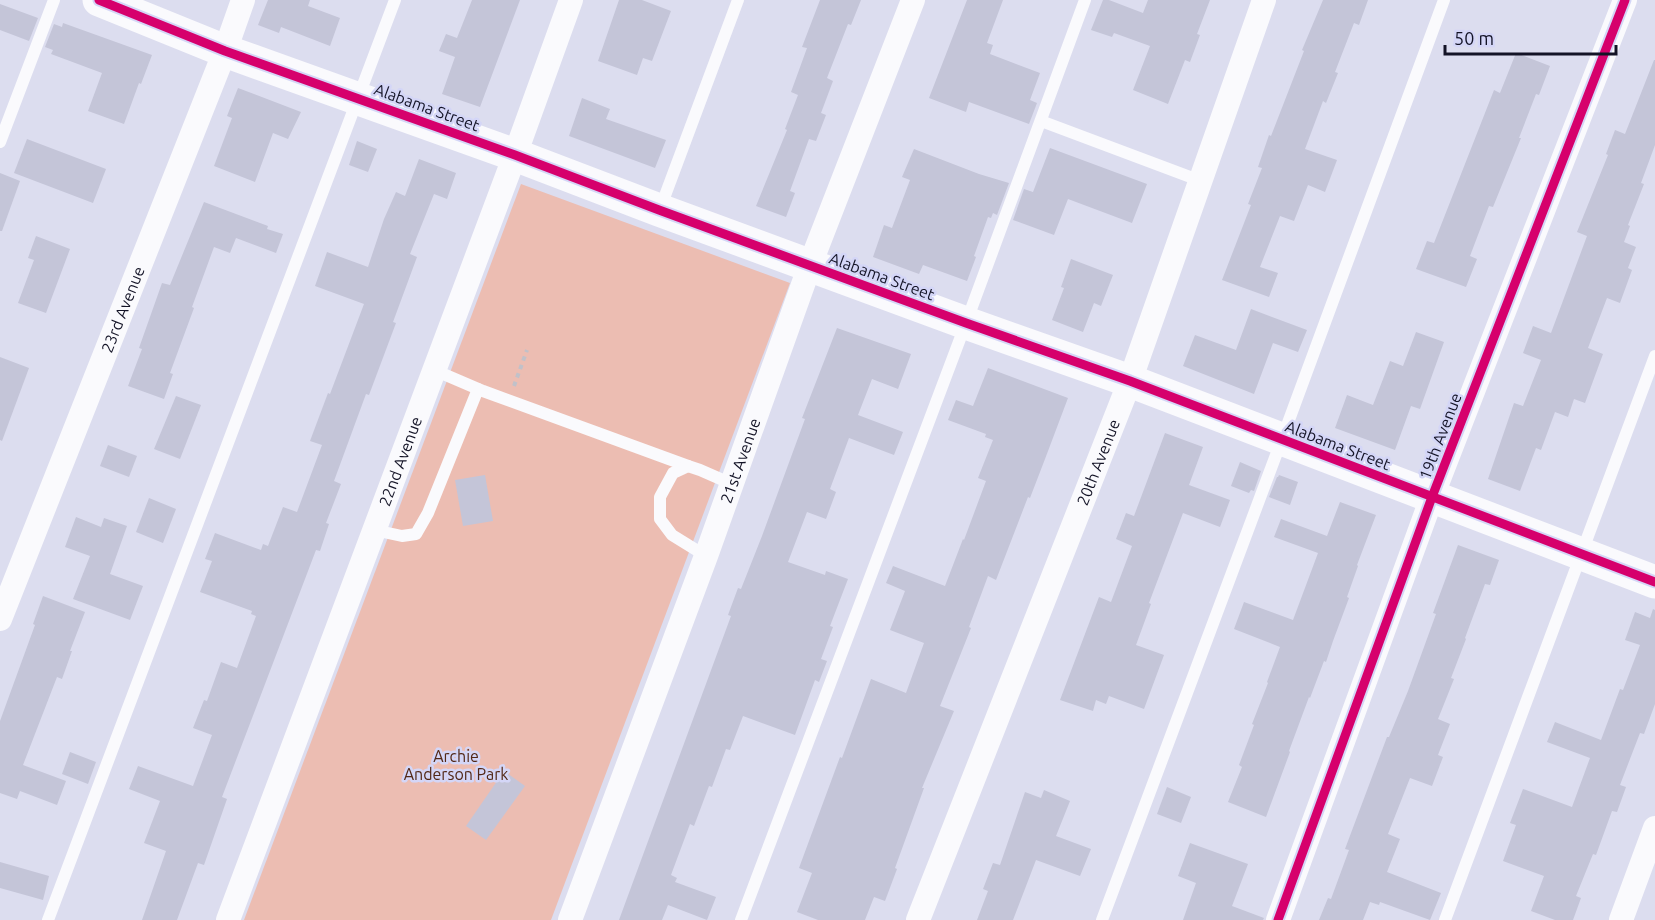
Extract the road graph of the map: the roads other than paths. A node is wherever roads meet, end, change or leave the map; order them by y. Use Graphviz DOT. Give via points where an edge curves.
graph roads {
  1 [pos="54,0"];
  2 [pos="99,0"];
  3 [pos="243,0"];
  4 [pos="395,0"];
  5 [pos="571,0"];
  6 [pos="738,0"];
  7 [pos="913,0"];
  8 [pos="1085,0"];
  9 [pos="1264,0"];
  10 [pos="1444,0"];
  11 [pos="1625,0"];
  12 [pos="225,51"];
  13 [pos="359,99"];
  14 [pos="1041,121"];
  15 [pos="0,142"];
  16 [pos="515,154"];
  17 [pos="1201,181"];
  18 [pos="659,210"];
  19 [pos="810,266"];
  20 [pos="966,323"];
  21 [pos="1655,356"];
  22 [pos="434,370"];
  23 [pos="1130,381"];
  24 [pos="478,389"];
  25 [pos="1282,439"];
  26 [pos="688,466"];
  27 [pos="732,484"];
  28 [pos="1432,497"];
  29 [pos="374,530"];
  30 [pos="1581,554"];
  31 [pos="706,556"];
  32 [pos="1655,582"];
  33 [pos="0,619"];
  34 [pos="1655,828"];
  35 [pos="48,920"];
  36 [pos="228,920"];
  37 [pos="570,920"];
  38 [pos="741,920"];
  39 [pos="918,920"];
  40 [pos="1102,920"];
  41 [pos="1278,920"];
  42 [pos="1445,920"];
  43 [pos="1620,920"];
  1 -- 15 [label="lane"];
  2 -- 12 [label="street, Alabama Street"];
  3 -- 12 [label="street, 23rd Avenue"];
  4 -- 13 [label="lane"];
  5 -- 16 [label="street, 22nd Avenue"];
  6 -- 18 [label="lane"];
  7 -- 19 [label="street, 21st Avenue"];
  8 -- 14 [label="lane"];
  9 -- 17 [label="street, 20th Avenue"];
  10 -- 25 [label="lane"];
  11 -- 28 [label="street, 19th Avenue"];
  12 -- 13 [label="street, Alabama Street"];
  12 -- 33 [label="street, 23rd Avenue"];
  13 -- 16 [label="street, Alabama Street"];
  13 -- 35 [label="lane"];
  14 -- 17 [label="lane"];
  14 -- 20 [label="lane"];
  16 -- 18 [label="street, Alabama Street"];
  16 -- 22 [label="street, 22nd Avenue"];
  17 -- 23 [label="street, 20th Avenue"];
  18 -- 19 [label="street, Alabama Street"];
  19 -- 20 [label="street, Alabama Street"];
  19 -- 27 [label="street, 21st Avenue"];
  20 -- 23 [label="street, Alabama Street"];
  20 -- 38 [label="lane"];
  21 -- 30 [label="lane"];
  22 -- 24 [label="lane"];
  22 -- 29 [label="street, 22nd Avenue"];
  23 -- 25 [label="street, Alabama Street"];
  23 -- 39 [label="street, 20th Avenue"];
  24 -- 26 [label="lane"];
  24 -- 29 [label="lane" via="416,534 402,536"];
  25 -- 28 [label="street, Alabama Street"];
  25 -- 40 [label="lane"];
  26 -- 27 [label="lane"];
  26 -- 31 [label="lane" via="673,473 660,497 660,519 672,536"];
  27 -- 31 [label="street, 21st Avenue"];
  28 -- 30 [label="street, Alabama Street"];
  28 -- 41 [label="street, 19th Avenue"];
  29 -- 36 [label="street, 22nd Avenue"];
  30 -- 32 [label="street, Alabama Street"];
  30 -- 42 [label="lane"];
  31 -- 37 [label="street, 21st Avenue"];
  34 -- 43 [label="street"];
}
